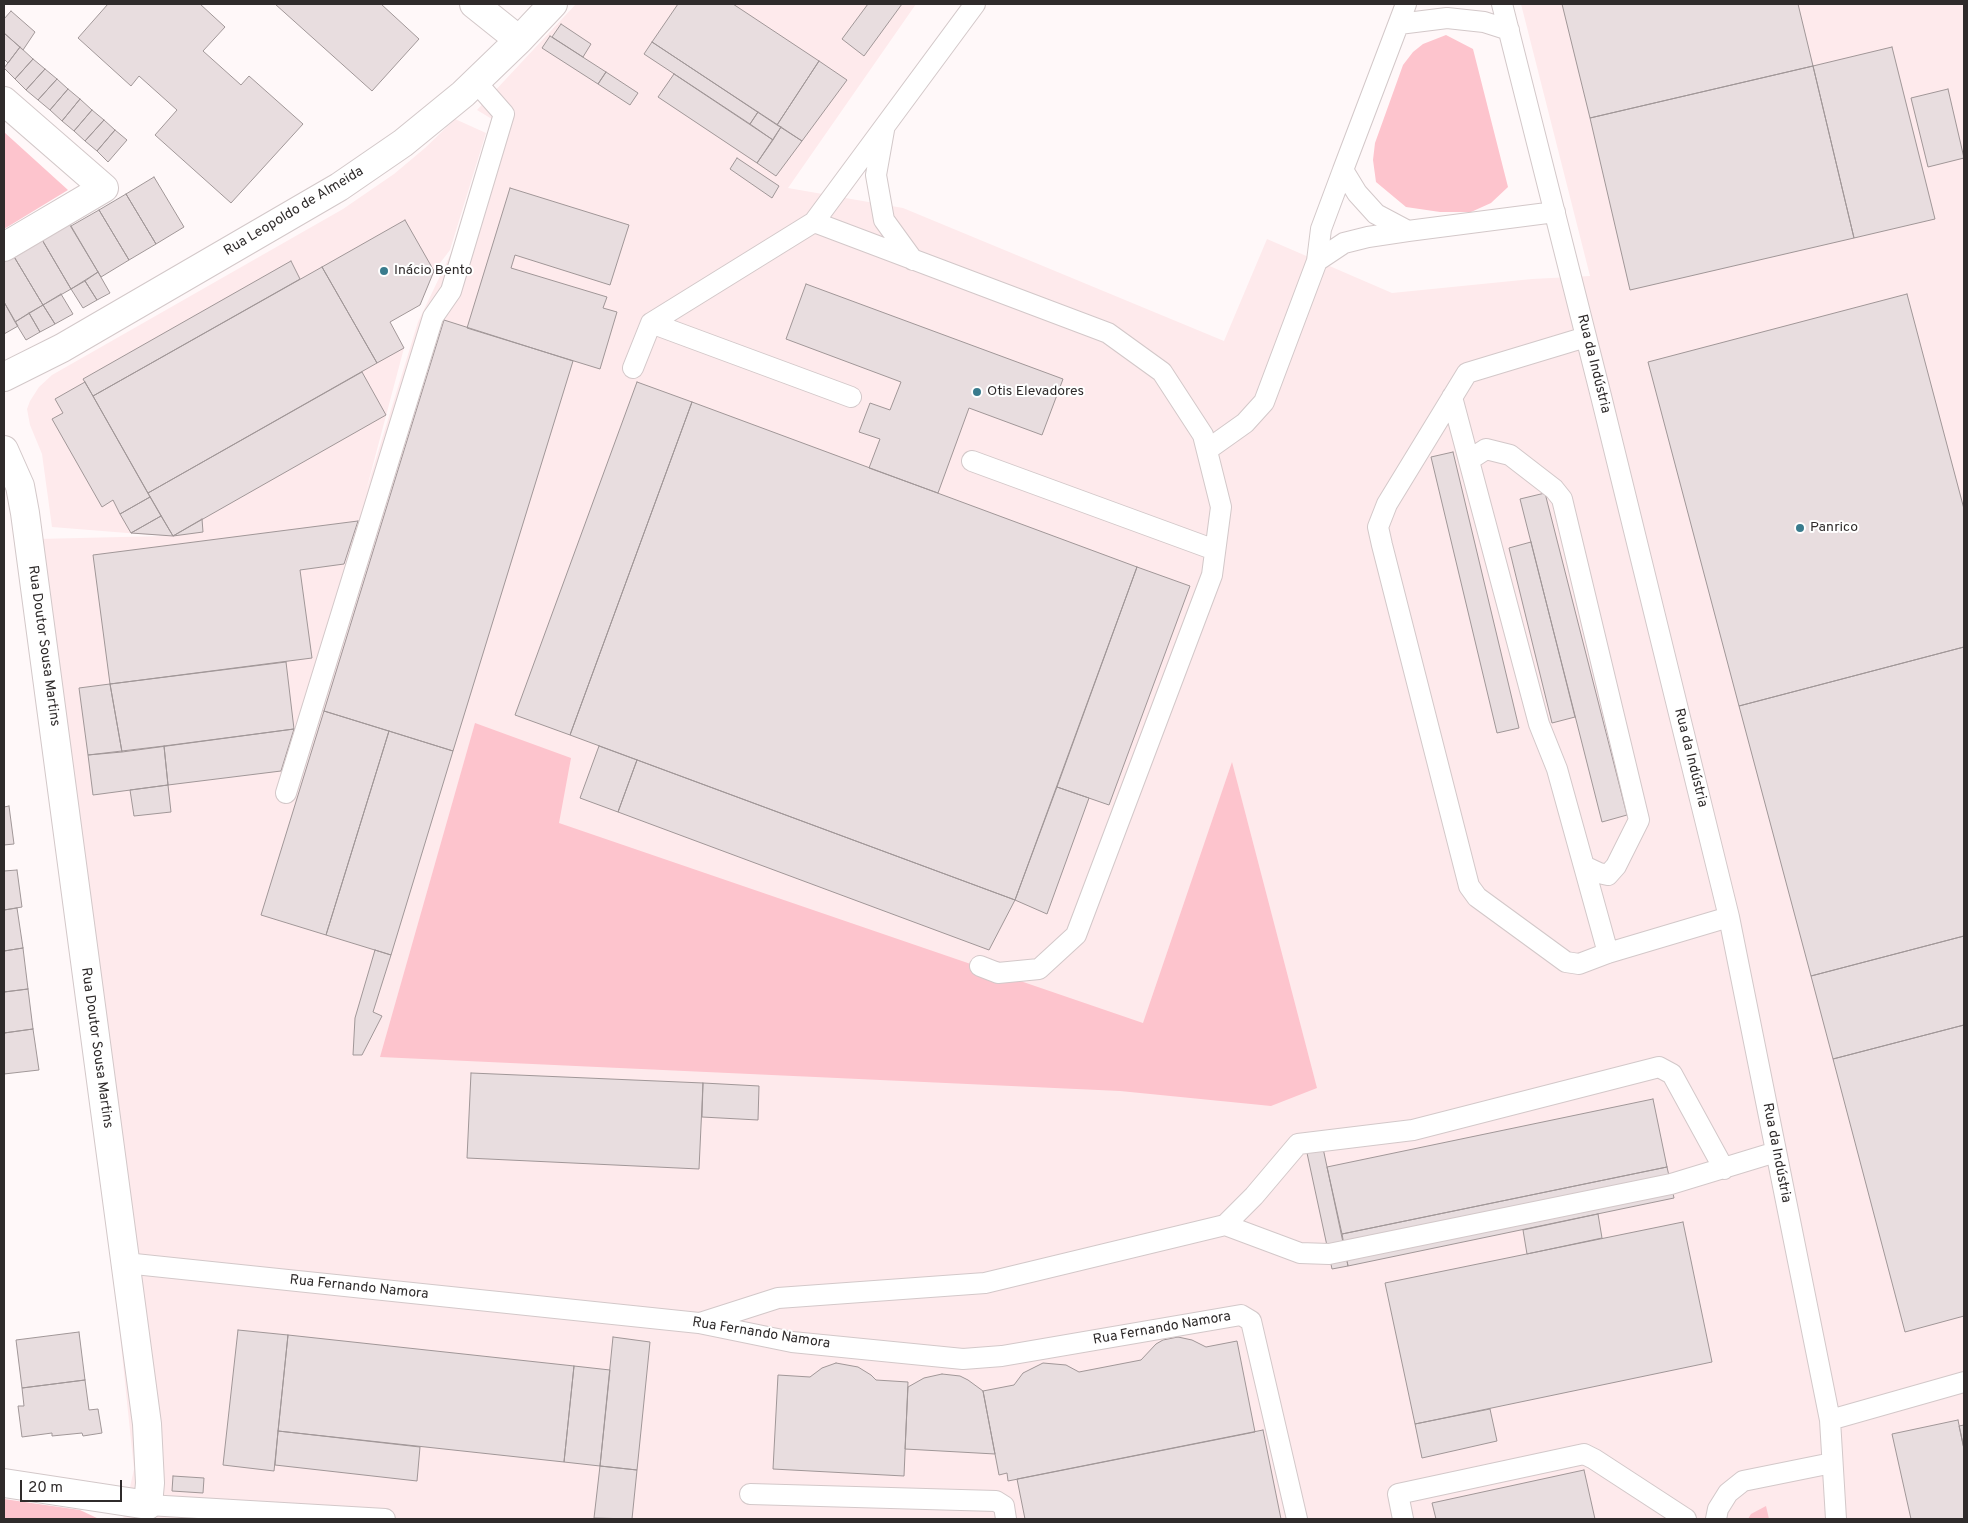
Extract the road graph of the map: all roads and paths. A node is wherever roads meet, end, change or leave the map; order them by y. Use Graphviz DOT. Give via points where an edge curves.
graph roads {
  1 [pos="474,4"];
  2 [pos="552,4"];
  3 [pos="975,4"];
  4 [pos="1406,4"];
  5 [pos="1502,4"];
  6 [pos="1399,24"];
  7 [pos="1509,30"];
  8 [pos="519,40"];
  9 [pos="476,82"];
  10 [pos="4,101"];
  11 [pos="884,125"];
  12 [pos="1343,170"];
  13 [pos="1555,212"];
  14 [pos="814,222"];
  15 [pos="1408,231"];
  16 [pos="4,247"];
  17 [pos="914,260"];
  18 [pos="1317,260"];
  19 [pos="651,323"];
  20 [pos="1586,337"];
  21 [pos="634,368"];
  22 [pos="4,377"];
  23 [pos="851,397"];
  24 [pos="1452,398"];
  25 [pos="4,450"];
  26 [pos="1207,450"];
  27 [pos="1469,460"];
  28 [pos="972,461"];
  29 [pos="1215,550"];
  30 [pos="286,793"];
  31 [pos="1584,866"];
  32 [pos="1729,917"];
  33 [pos="1608,953"];
  34 [pos="980,966"];
  35 [pos="1776,1152"];
  36 [pos="1724,1169"];
  37 [pos="1225,1225"];
  38 [pos="125,1263"];
  39 [pos="700,1323"];
  40 [pos="1964,1382"];
  41 [pos="1830,1420"];
  42 [pos="1832,1462"];
  43 [pos="4,1483"];
  44 [pos="750,1494"];
  45 [pos="148,1512"];
  46 [pos="385,1519"];
  47 [pos="1006,1519"];
  48 [pos="1297,1519"];
  49 [pos="1404,1519"];
  50 [pos="1686,1519"];
  51 [pos="1716,1519"];
  52 [pos="1836,1519"];
  1 -- 8 [label="street"];
  2 -- 8 [label="street, Rua Leopoldo de Almeida"];
  3 -- 11 [label="lane"];
  4 -- 6 [label="lane"];
  5 -- 7 [label="lane, Rua da Indústria"];
  6 -- 7 [label="lane" via="1447,18 1484,22"];
  6 -- 12 [label="lane"];
  7 -- 13 [label="lane, Rua da Indústria"];
  8 -- 9 [label="street, Rua Leopoldo de Almeida"];
  9 -- 22 [label="street, Rua Leopoldo de Almeida" via="403,143 339,187 62,348"];
  9 -- 30 [label="lane" via="504,114 451,292 433,317"];
  10 -- 16 [label="street" via="104,188"];
  11 -- 14 [label="lane"];
  11 -- 17 [label="lane" via="876,175 884,220"];
  12 -- 15 [label="lane" via="1357,193 1376,214"];
  12 -- 18 [label="lane" via="1322,228"];
  13 -- 15 [label="lane"];
  13 -- 20 [label="lane, Rua da Indústria"];
  14 -- 17 [label="lane"];
  14 -- 19 [label="lane"];
  15 -- 18 [label="lane" via="1344,243"];
  17 -- 26 [label="lane" via="1108,333 1162,372 1203,435"];
  18 -- 26 [label="lane" via="1264,402 1245,423"];
  19 -- 21 [label="lane"];
  19 -- 23 [label="lane"];
  20 -- 24 [label="lane" via="1467,373"];
  20 -- 32 [label="lane, Rua da Indústria"];
  24 -- 27 [label="lane"];
  24 -- 33 [label="lane" via="1387,504 1378,527 1469,886 1476,897 1566,962 1579,964"];
  25 -- 38 [label="street, Rua Doutor Sousa Martins" via="20,486 25,512"];
  26 -- 29 [label="lane" via="1221,507"];
  27 -- 31 [label="lane" via="1539,724 1557,769"];
  27 -- 31 [label="lane" via="1486,448 1510,455 1562,499 1639,820 1616,866 1608,875"];
  28 -- 29 [label="lane"];
  29 -- 34 [label="lane" via="1212,575 1076,935 1040,970 998,973"];
  31 -- 33 [label="lane"];
  32 -- 33 [label="lane"];
  32 -- 35 [label="lane, Rua da Indústria"];
  35 -- 36 [label="lane"];
  35 -- 41 [label="lane, Rua da Indústria"];
  36 -- 37 [label="lane" via="1671,1184 1329,1254 1300,1253"];
  36 -- 37 [label="lane" via="1672,1074 1659,1067 1413,1130 1298,1144"];
  37 -- 39 [label="lane" via="985,1283 778,1298"];
  38 -- 39 [label="lane, Rua Fernando Namora"];
  38 -- 45 [label="street, Rua Doutor Sousa Martins" via="146,1424 150,1483"];
  39 -- 48 [label="lane, Rua Fernando Namora" via="792,1342 963,1359 1002,1356 1241,1315 1251,1322"];
  40 -- 41 [label="lane"];
  41 -- 42 [label="lane, Rua da Indústria"];
  42 -- 51 [label="lane" via="1743,1481 1728,1493"];
  42 -- 52 [label="lane, Rua da Indústria"];
  43 -- 45 [label="street"];
  44 -- 47 [label="lane" via="996,1501 1004,1506"];
  45 -- 46 [label="lane"];
  49 -- 50 [label="lane" via="1398,1494 1584,1454"];
}
